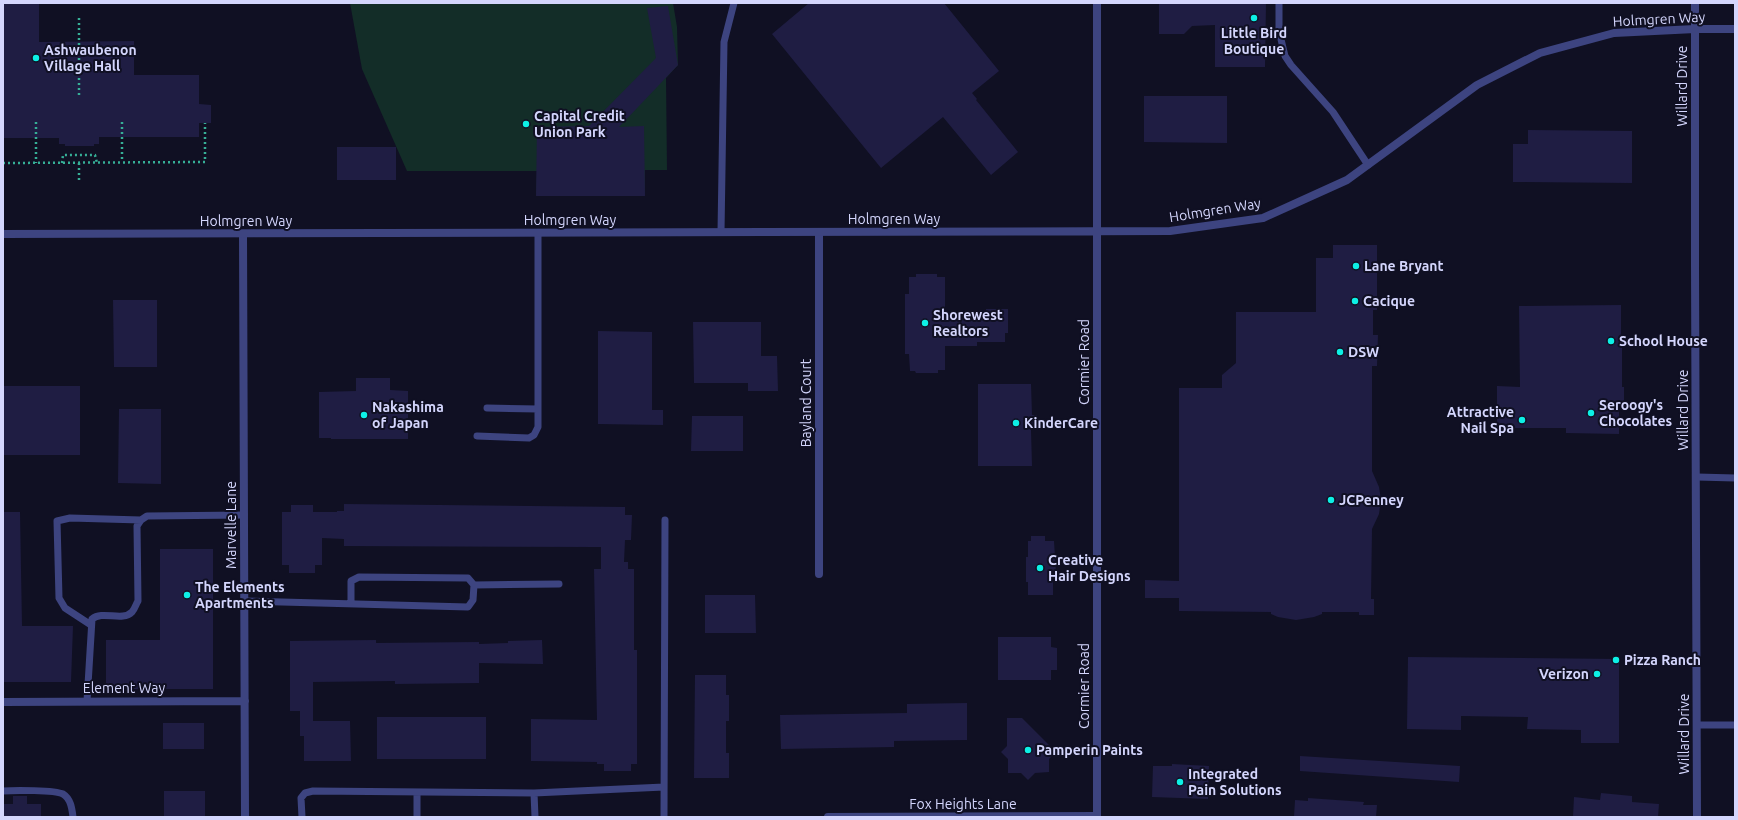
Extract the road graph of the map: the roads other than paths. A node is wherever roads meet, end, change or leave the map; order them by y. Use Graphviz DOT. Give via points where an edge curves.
graph roads {
  1 [pos="734,3"];
  2 [pos="1097,3"];
  3 [pos="1279,3"];
  4 [pos="1695,3"];
  5 [pos="1695,29"];
  6 [pos="1735,29"];
  7 [pos="1368,165"];
  8 [pos="721,232"];
  9 [pos="819,232"];
  10 [pos="1097,232"];
  11 [pos="538,233"];
  12 [pos="3,234"];
  13 [pos="243,234"];
  14 [pos="487,408"];
  15 [pos="538,409"];
  16 [pos="477,436"];
  17 [pos="1697,477"];
  18 [pos="1735,478"];
  19 [pos="244,515"];
  20 [pos="141,520"];
  21 [pos="665,520"];
  22 [pos="820,574"];
  23 [pos="559,584"];
  24 [pos="474,585"];
  25 [pos="244,601"];
  26 [pos="351,604"];
  27 [pos="91,625"];
  28 [pos="86,701"];
  29 [pos="245,701"];
  30 [pos="3,702"];
  31 [pos="1697,724"];
  32 [pos="1735,725"];
  33 [pos="664,787"];
  34 [pos="3,791"];
  35 [pos="417,792"];
  36 [pos="534,793"];
  37 [pos="73,817"];
  38 [pos="245,817"];
  39 [pos="302,817"];
  40 [pos="417,817"];
  41 [pos="535,817"];
  42 [pos="664,817"];
  43 [pos="828,817"];
  44 [pos="1097,817"];
  45 [pos="1697,817"];
  1 -- 8 [label="lane" via="724,42"];
  2 -- 10 [label="street, Cormier Road"];
  3 -- 7 [label="lane" via="1279,31 1285,56 1333,112"];
  4 -- 5 [label="street, Willard Drive"];
  5 -- 6 [label="street, Holmgren Way"];
  5 -- 7 [label="street, Holmgren Way" via="1614,33 1540,53 1477,85"];
  5 -- 17 [label="street, Willard Drive"];
  7 -- 10 [label="street, Holmgren Way" via="1347,180 1262,218 1170,231"];
  8 -- 9 [label="street, Holmgren Way"];
  8 -- 11 [label="street, Holmgren Way"];
  9 -- 10 [label="street, Holmgren Way"];
  9 -- 22 [label="street, Bayland Court"];
  10 -- 44 [label="street, Cormier Road"];
  11 -- 13 [label="street, Holmgren Way"];
  11 -- 15 [label="lane"];
  12 -- 13 [label="street, Holmgren Way"];
  13 -- 19 [label="street, Marvelle Lane"];
  14 -- 15 [label="lane"];
  15 -- 16 [label="lane" via="538,427 529,438"];
  17 -- 18 [label="lane"];
  17 -- 31 [label="street, Willard Drive"];
  19 -- 20 [label="lane" via="147,516"];
  19 -- 25 [label="street, Marvelle Lane"];
  20 -- 27 [label="lane" via="137,526 138,601 133,612 127,616 96,615"];
  20 -- 27 [label="lane" via="70,518 57,521 59,598 65,608"];
  21 -- 33 [label="lane"];
  23 -- 24 [label="lane"];
  24 -- 26 [label="lane" via="473,600 468,607"];
  24 -- 26 [label="lane" via="468,578 359,577 351,581"];
  25 -- 26 [label="lane"];
  25 -- 29 [label="street, Marvelle Lane"];
  27 -- 28 [label="lane"];
  28 -- 29 [label="street, Element Way"];
  28 -- 30 [label="street, Element Way"];
  29 -- 38 [label="street, Marvelle Lane"];
  31 -- 32 [label="lane"];
  31 -- 45 [label="street, Willard Drive"];
  33 -- 36 [label="lane"];
  33 -- 42 [label="lane"];
  34 -- 37 [label="lane" via="63,794 71,803"];
  35 -- 36 [label="lane"];
  35 -- 39 [label="lane" via="312,791 305,793 301,798"];
  35 -- 40 [label="lane"];
  36 -- 41 [label="lane"];
  43 -- 44 [label="street, Fox Heights Lane"];
}
